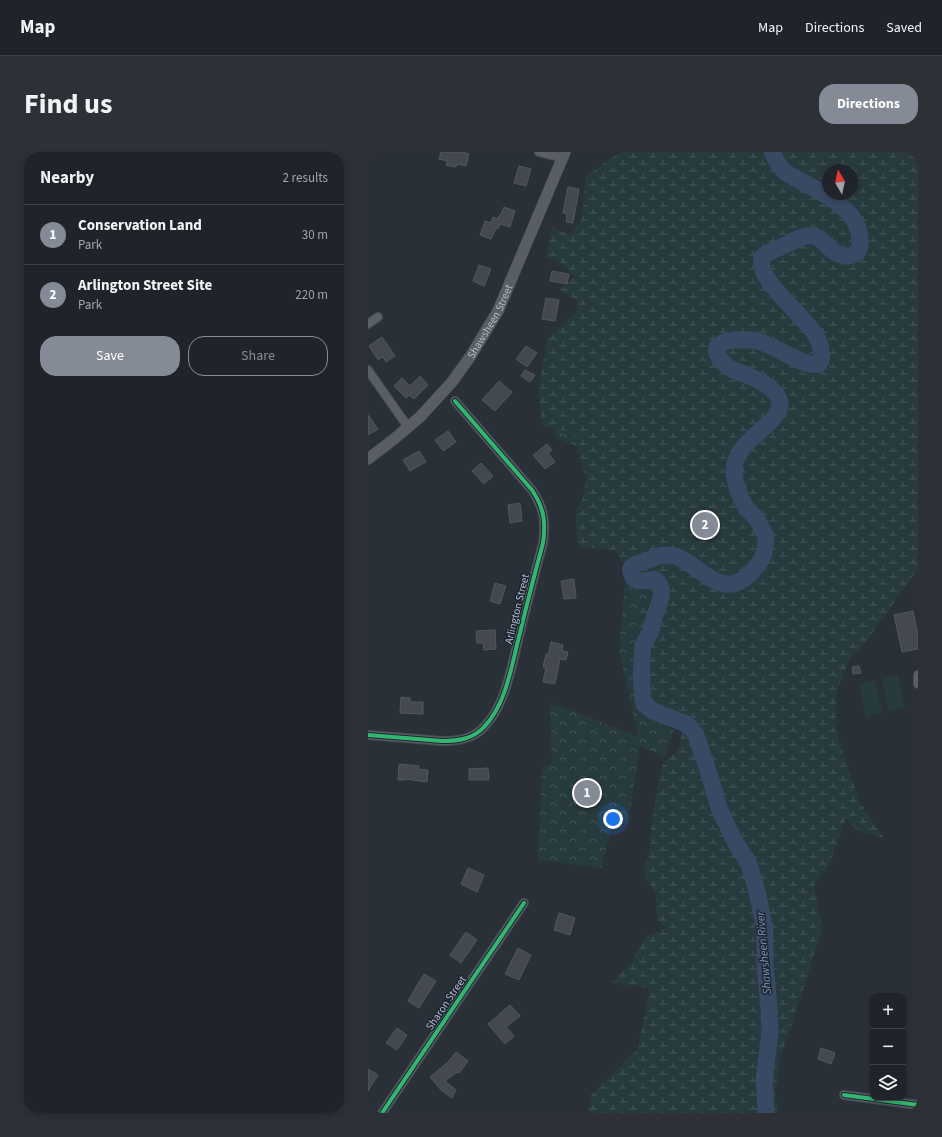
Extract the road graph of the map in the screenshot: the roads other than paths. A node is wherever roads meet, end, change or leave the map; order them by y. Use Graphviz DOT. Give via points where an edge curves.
graph roads {
  1 [pos="539,152"];
  2 [pos="563,155"];
  3 [pos="378,317"];
  4 [pos="368,324"];
  5 [pos="368,370"];
  6 [pos="455,402"];
  7 [pos="408,427"];
  8 [pos="368,459"];
  9 [pos="918,675"];
  10 [pos="918,684"];
  11 [pos="368,735"];
  12 [pos="524,904"];
  13 [pos="844,1095"];
  14 [pos="918,1105"];
  15 [pos="382,1113"];
  1 -- 2 [label="street"];
  2 -- 7 [label="main road, Shawsheen Street" via="498,311 462,370"];
  3 -- 4 [label="street"];
  5 -- 7 [label="street"];
  6 -- 11 [label="street, Arlington Street" via="532,490 542,509 545,531 543,543 507,682 492,718 476,734 466,738 442,741"];
  7 -- 8 [label="main road, Shawsheen Street"];
  9 -- 10 [label="street"];
  12 -- 15 [label="street, Sharon Street"];
  13 -- 14 [label="street"];
}
